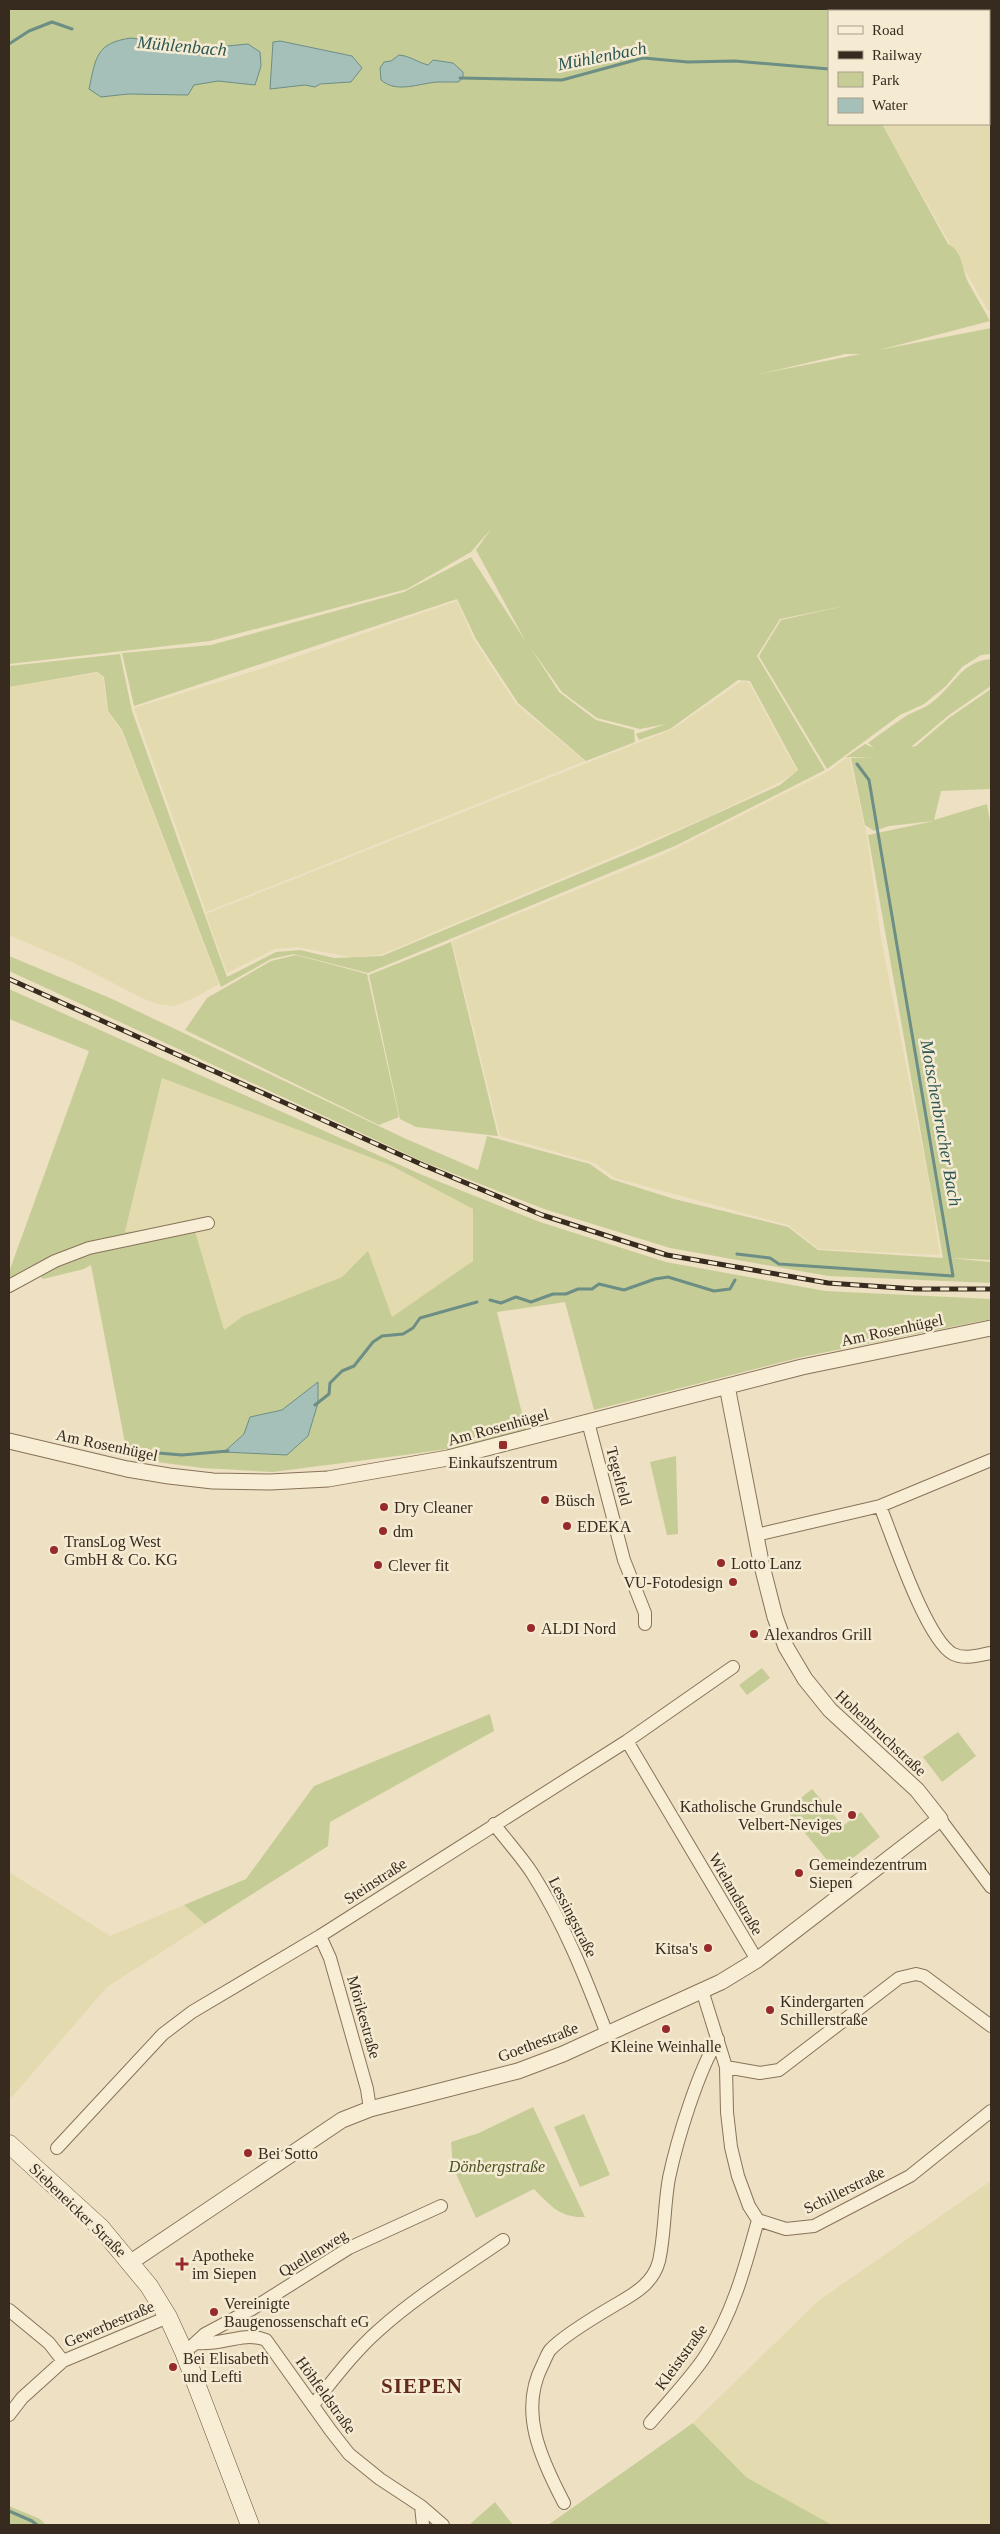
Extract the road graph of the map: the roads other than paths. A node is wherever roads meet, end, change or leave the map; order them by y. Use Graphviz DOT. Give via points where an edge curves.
graph roads {
  1 [pos="208,1223"];
  2 [pos="9,1286"];
  3 [pos="991,1328"];
  4 [pos="727,1386"];
  5 [pos="588,1422"];
  6 [pos="9,1441"];
  7 [pos="991,1460"];
  8 [pos="880,1506"];
  9 [pos="756,1536"];
  10 [pos="646,1624"];
  11 [pos="991,1653"];
  12 [pos="733,1667"];
  13 [pos="627,1741"];
  14 [pos="940,1819"];
  15 [pos="494,1824"];
  16 [pos="991,1887"];
  17 [pos="320,1936"];
  18 [pos="757,1960"];
  19 [pos="702,1990"];
  20 [pos="991,2026"];
  21 [pos="607,2034"];
  22 [pos="718,2039"];
  23 [pos="726,2067"];
  24 [pos="370,2109"];
  25 [pos="991,2111"];
  26 [pos="9,2144"];
  27 [pos="56,2148"];
  28 [pos="441,2206"];
  29 [pos="758,2220"];
  30 [pos="503,2240"];
  31 [pos="130,2262"];
  32 [pos="9,2310"];
  33 [pos="168,2317"];
  34 [pos="196,2343"];
  35 [pos="64,2361"];
  36 [pos="313,2405"];
  37 [pos="9,2415"];
  38 [pos="650,2424"];
  39 [pos="564,2503"];
  40 [pos="421,2506"];
  41 [pos="250,2525"];
  42 [pos="423,2525"];
  43 [pos="443,2525"];
  1 -- 2 [label="street" via="89,1248 55,1261"];
  3 -- 4 [label="street, Am Rosenhügel"];
  4 -- 5 [label="street, Am Rosenhügel"];
  4 -- 9 [label="street, Hohenbruchstraße"];
  5 -- 6 [label="street, Am Rosenhügel" via="433,1461 328,1478 270,1482 213,1481 160,1475"];
  5 -- 10 [label="street, Tegelfeld" via="624,1560 645,1613"];
  7 -- 8 [label="street"];
  8 -- 9 [label="street"];
  8 -- 11 [label="street" via="913,1589 937,1638 953,1654 963,1657"];
  9 -- 14 [label="street, Hohenbruchstraße" via="775,1617 786,1647 805,1679 837,1718 917,1790"];
  12 -- 13 [label="street, Steinstraße"];
  13 -- 15 [label="street, Steinstraße"];
  13 -- 18 [label="street, Wielandstraße"];
  14 -- 16 [label="street, Hohenbruchstraße"];
  14 -- 18 [label="street, Goethestraße"];
  15 -- 17 [label="street, Steinstraße"];
  15 -- 21 [label="street, Lessingstraße" via="531,1872 555,1915 582,1970"];
  17 -- 24 [label="street, Mörikestraße" via="332,1967"];
  17 -- 27 [label="street, Steinstraße" via="192,2012 163,2034"];
  18 -- 19 [label="street, Goethestraße"];
  19 -- 21 [label="street, Goethestraße"];
  19 -- 22 [label="street"];
  20 -- 23 [label="street" via="930,1980 916,1974 899,1978 779,2070 760,2073"];
  21 -- 24 [label="street, Goethestraße" via="518,2071"];
  22 -- 23 [label="street"];
  22 -- 39 [label="street" via="709,2053 685,2120 670,2177 659,2261 652,2277 640,2290 550,2350 534,2380 531,2417 547,2470"];
  23 -- 29 [label="street" via="731,2147 743,2191"];
  24 -- 31 [label="street, Goethestraße" via="342,2120"];
  25 -- 29 [label="street, Schillerstraße" via="910,2176 814,2226 786,2229"];
  26 -- 31 [label="main road, Siebeneicker Straße" via="101,2228"];
  28 -- 34 [label="street, Quellenweg" via="349,2248"];
  29 -- 38 [label="street, Kleiststraße" via="732,2306 718,2334 703,2360"];
  30 -- 36 [label="street" via="406,2307 378,2331"];
  31 -- 33 [label="main road, Siebeneicker Straße"];
  32 -- 35 [label="street, Gewerbestraße" via="49,2343"];
  33 -- 34 [label="main road, Siebeneicker Straße"];
  33 -- 35 [label="street, Gewerbestraße"];
  34 -- 36 [label="street, Höhfeldstraße" via="211,2345 253,2335 266,2340"];
  34 -- 41 [label="main road, Siebeneicker Straße"];
  35 -- 37 [label="street, Gewerbestraße" via="22,2398"];
  36 -- 40 [label="street, Höhfeldstraße" via="350,2454 380,2480"];
  40 -- 42 [label="street"];
  40 -- 43 [label="street, Höhfeldstraße"];
}
